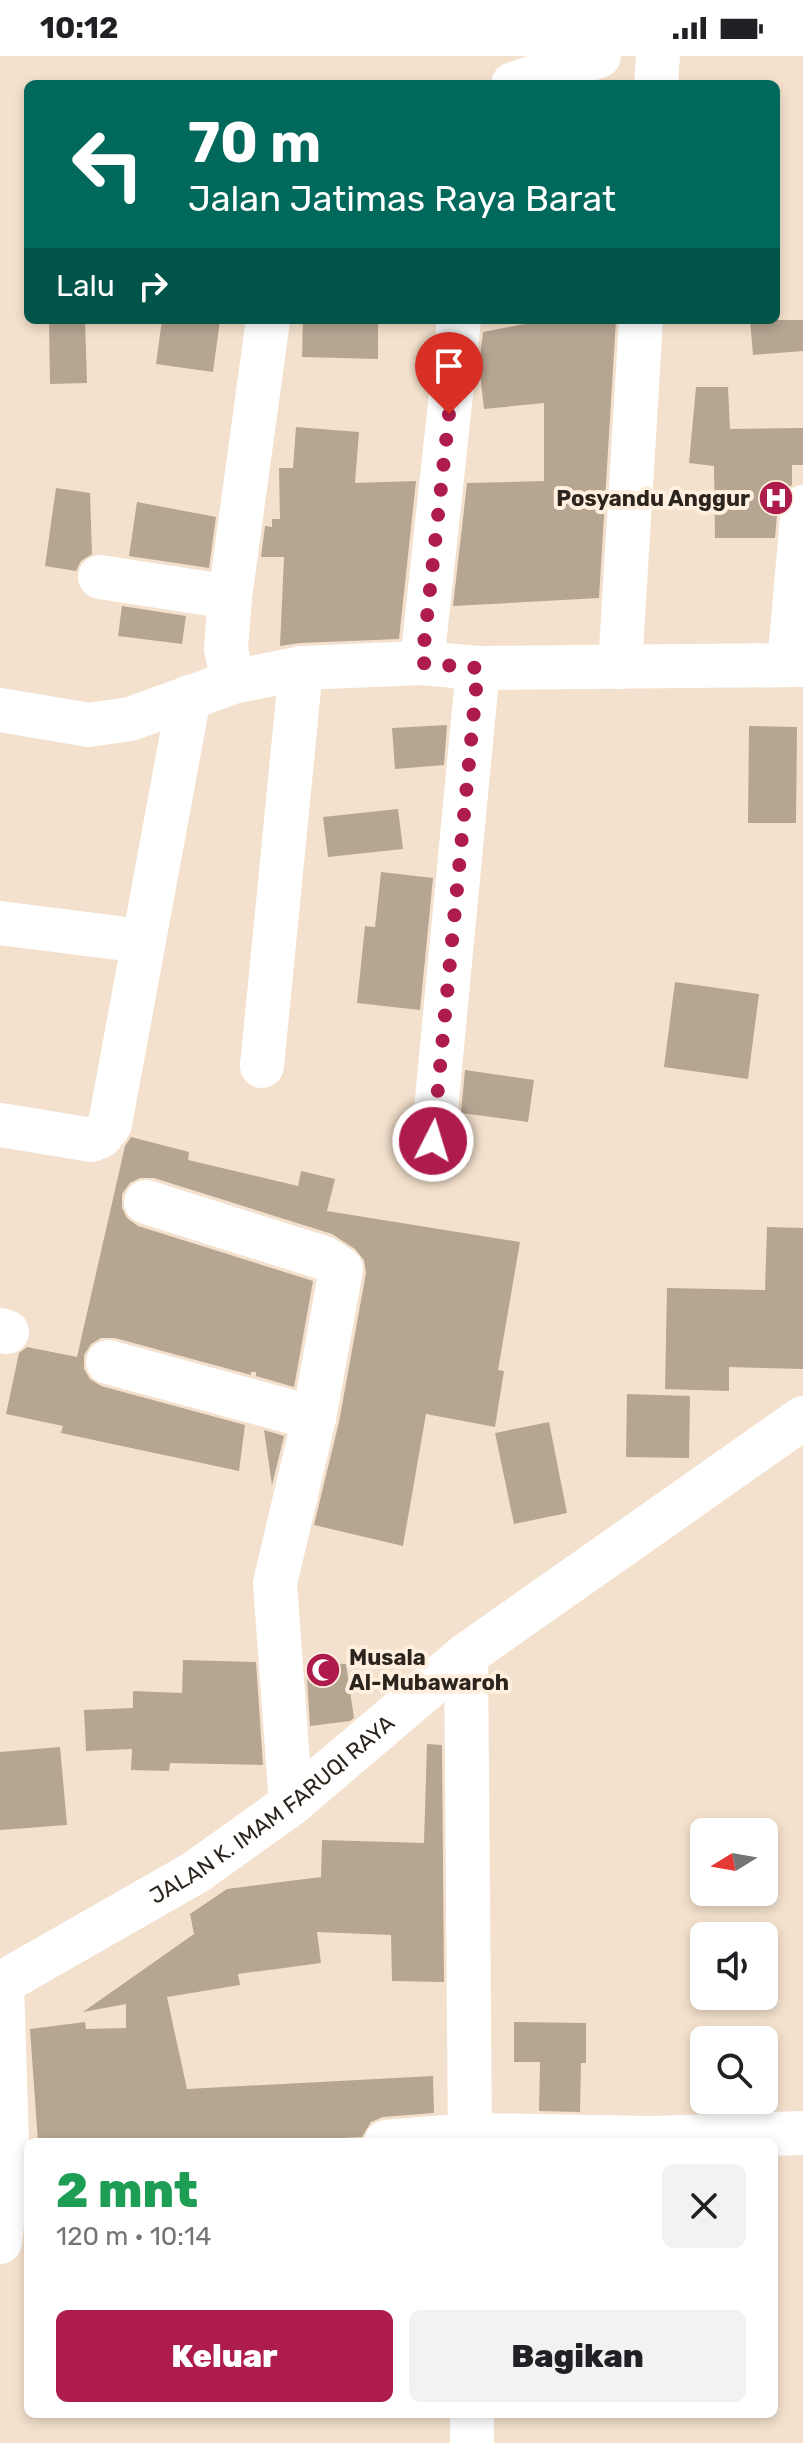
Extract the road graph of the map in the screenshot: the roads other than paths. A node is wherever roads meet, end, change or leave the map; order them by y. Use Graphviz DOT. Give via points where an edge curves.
graph roads {
  1 [pos="599,56"];
  2 [pos="658,56"];
  3 [pos="525,80"];
  4 [pos="656,80"];
  5 [pos="267,324"];
  6 [pos="459,324"];
  7 [pos="641,324"];
  8 [pos="803,507"];
  9 [pos="100,577"];
  10 [pos="230,597"];
  11 [pos="422,663"];
  12 [pos="796,665"];
  13 [pos="620,667"];
  14 [pos="301,668"];
  15 [pos="478,668"];
  16 [pos="233,682"];
  17 [pos="189,697"];
  18 [pos="0,710"];
  19 [pos="0,923"];
  20 [pos="142,941"];
  21 [pos="262,1066"];
  22 [pos="0,1125"];
  23 [pos="433,1141"];
  24 [pos="146,1202"];
  25 [pos="108,1362"];
  26 [pos="314,1418"];
  27 [pos="803,1418"];
  28 [pos="466,1655"];
  29 [pos="291,1804"];
  30 [pos="1,1984"];
  31 [pos="803,2133"];
  32 [pos="470,2138"];
  33 [pos="18,2175"];
  34 [pos="0,2242"];
  35 [pos="472,2418"];
  36 [pos="472,2443"];
  1 -- 3 [label="street"];
  2 -- 4 [label="street"];
  5 -- 10 [label="street"];
  6 -- 11 [label="street"];
  7 -- 13 [label="street"];
  8 -- 12 [label="street"];
  9 -- 10 [label="street"];
  10 -- 16 [label="street" via="226,649"];
  11 -- 14 [label="street"];
  11 -- 15 [label="street"];
  12 -- 13 [label="street"];
  13 -- 15 [label="street"];
  14 -- 16 [label="street"];
  14 -- 21 [label="street"];
  15 -- 23 [label="street"];
  16 -- 17 [label="street"];
  17 -- 18 [label="street" via="130,719 89,725"];
  17 -- 20 [label="street"];
  19 -- 20 [label="street"];
  20 -- 22 [label="street" via="110,1124 101,1136 92,1140"];
  24 -- 26 [label="street" via="339,1266"];
  25 -- 26 [label="street"];
  26 -- 29 [label="street" via="275,1583"];
  27 -- 28 [label="street, JALAN K. IMAM FARUQI RAYA"];
  28 -- 29 [label="street, JALAN K. IMAM FARUQI RAYA"];
  28 -- 32 [label="street"];
  29 -- 30 [label="street, JALAN K. IMAM FARUQI RAYA" via="196,1872"];
  30 -- 33 [label="street"];
  31 -- 32 [label="street"];
  33 -- 34 [label="street"];
  35 -- 36 [label="street"];
}
